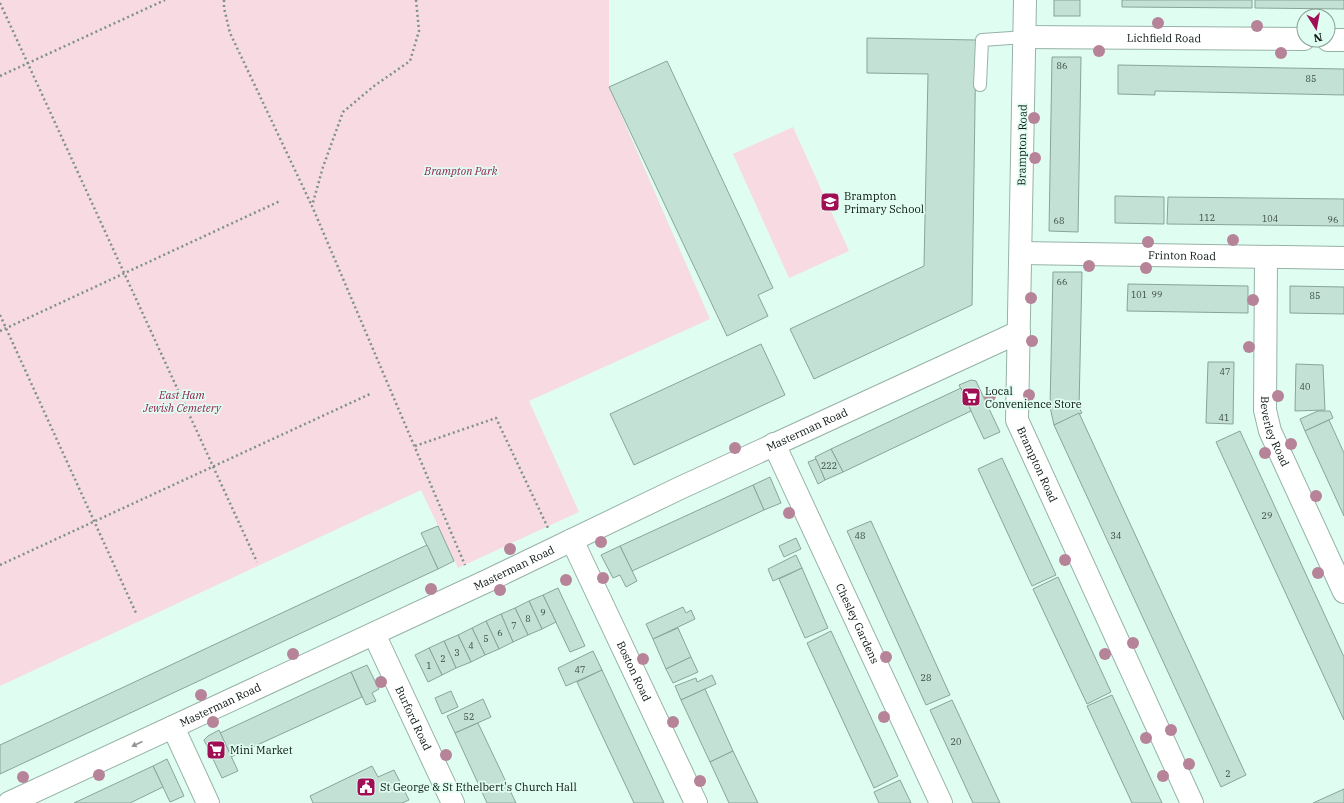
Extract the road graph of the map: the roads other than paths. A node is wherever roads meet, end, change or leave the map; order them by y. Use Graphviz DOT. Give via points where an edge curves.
graph roads {
  1 [pos="1025,0"];
  2 [pos="1024,37"];
  3 [pos="1296,39"];
  4 [pos="980,85"];
  5 [pos="1020,253"];
  6 [pos="1266,257"];
  7 [pos="1344,258"];
  8 [pos="1019,332"];
  9 [pos="774,444"];
  10 [pos="564,543"];
  11 [pos="1344,592"];
  12 [pos="374,634"];
  13 [pos="173,727"];
  14 [pos="10,803"];
  15 [pos="208,803"];
  16 [pos="453,803"];
  17 [pos="696,803"];
  18 [pos="941,803"];
  19 [pos="1192,803"];
  1 -- 2 [label="street, Brampton Road"];
  2 -- 3 [label="street, Lichfield Road"];
  2 -- 4 [label="lane" via="982,40"];
  2 -- 5 [label="street, Brampton Road"];
  5 -- 6 [label="street, Frinton Road"];
  5 -- 8 [label="street, Brampton Road"];
  6 -- 7 [label="street, Frinton Road"];
  6 -- 11 [label="street, Beverley Road" via="1265,410 1270,432"];
  8 -- 9 [label="street, Masterman Road"];
  8 -- 19 [label="street, Brampton Road" via="1017,420"];
  9 -- 10 [label="street, Masterman Road"];
  9 -- 18 [label="street, Chesley Gardens"];
  10 -- 12 [label="street, Masterman Road"];
  10 -- 17 [label="street, Boston Road"];
  12 -- 13 [label="street, Masterman Road"];
  12 -- 16 [label="street, Burford Road"];
  13 -- 14 [label="street, Masterman Road, one-way"];
  13 -- 15 [label="street"];
}
